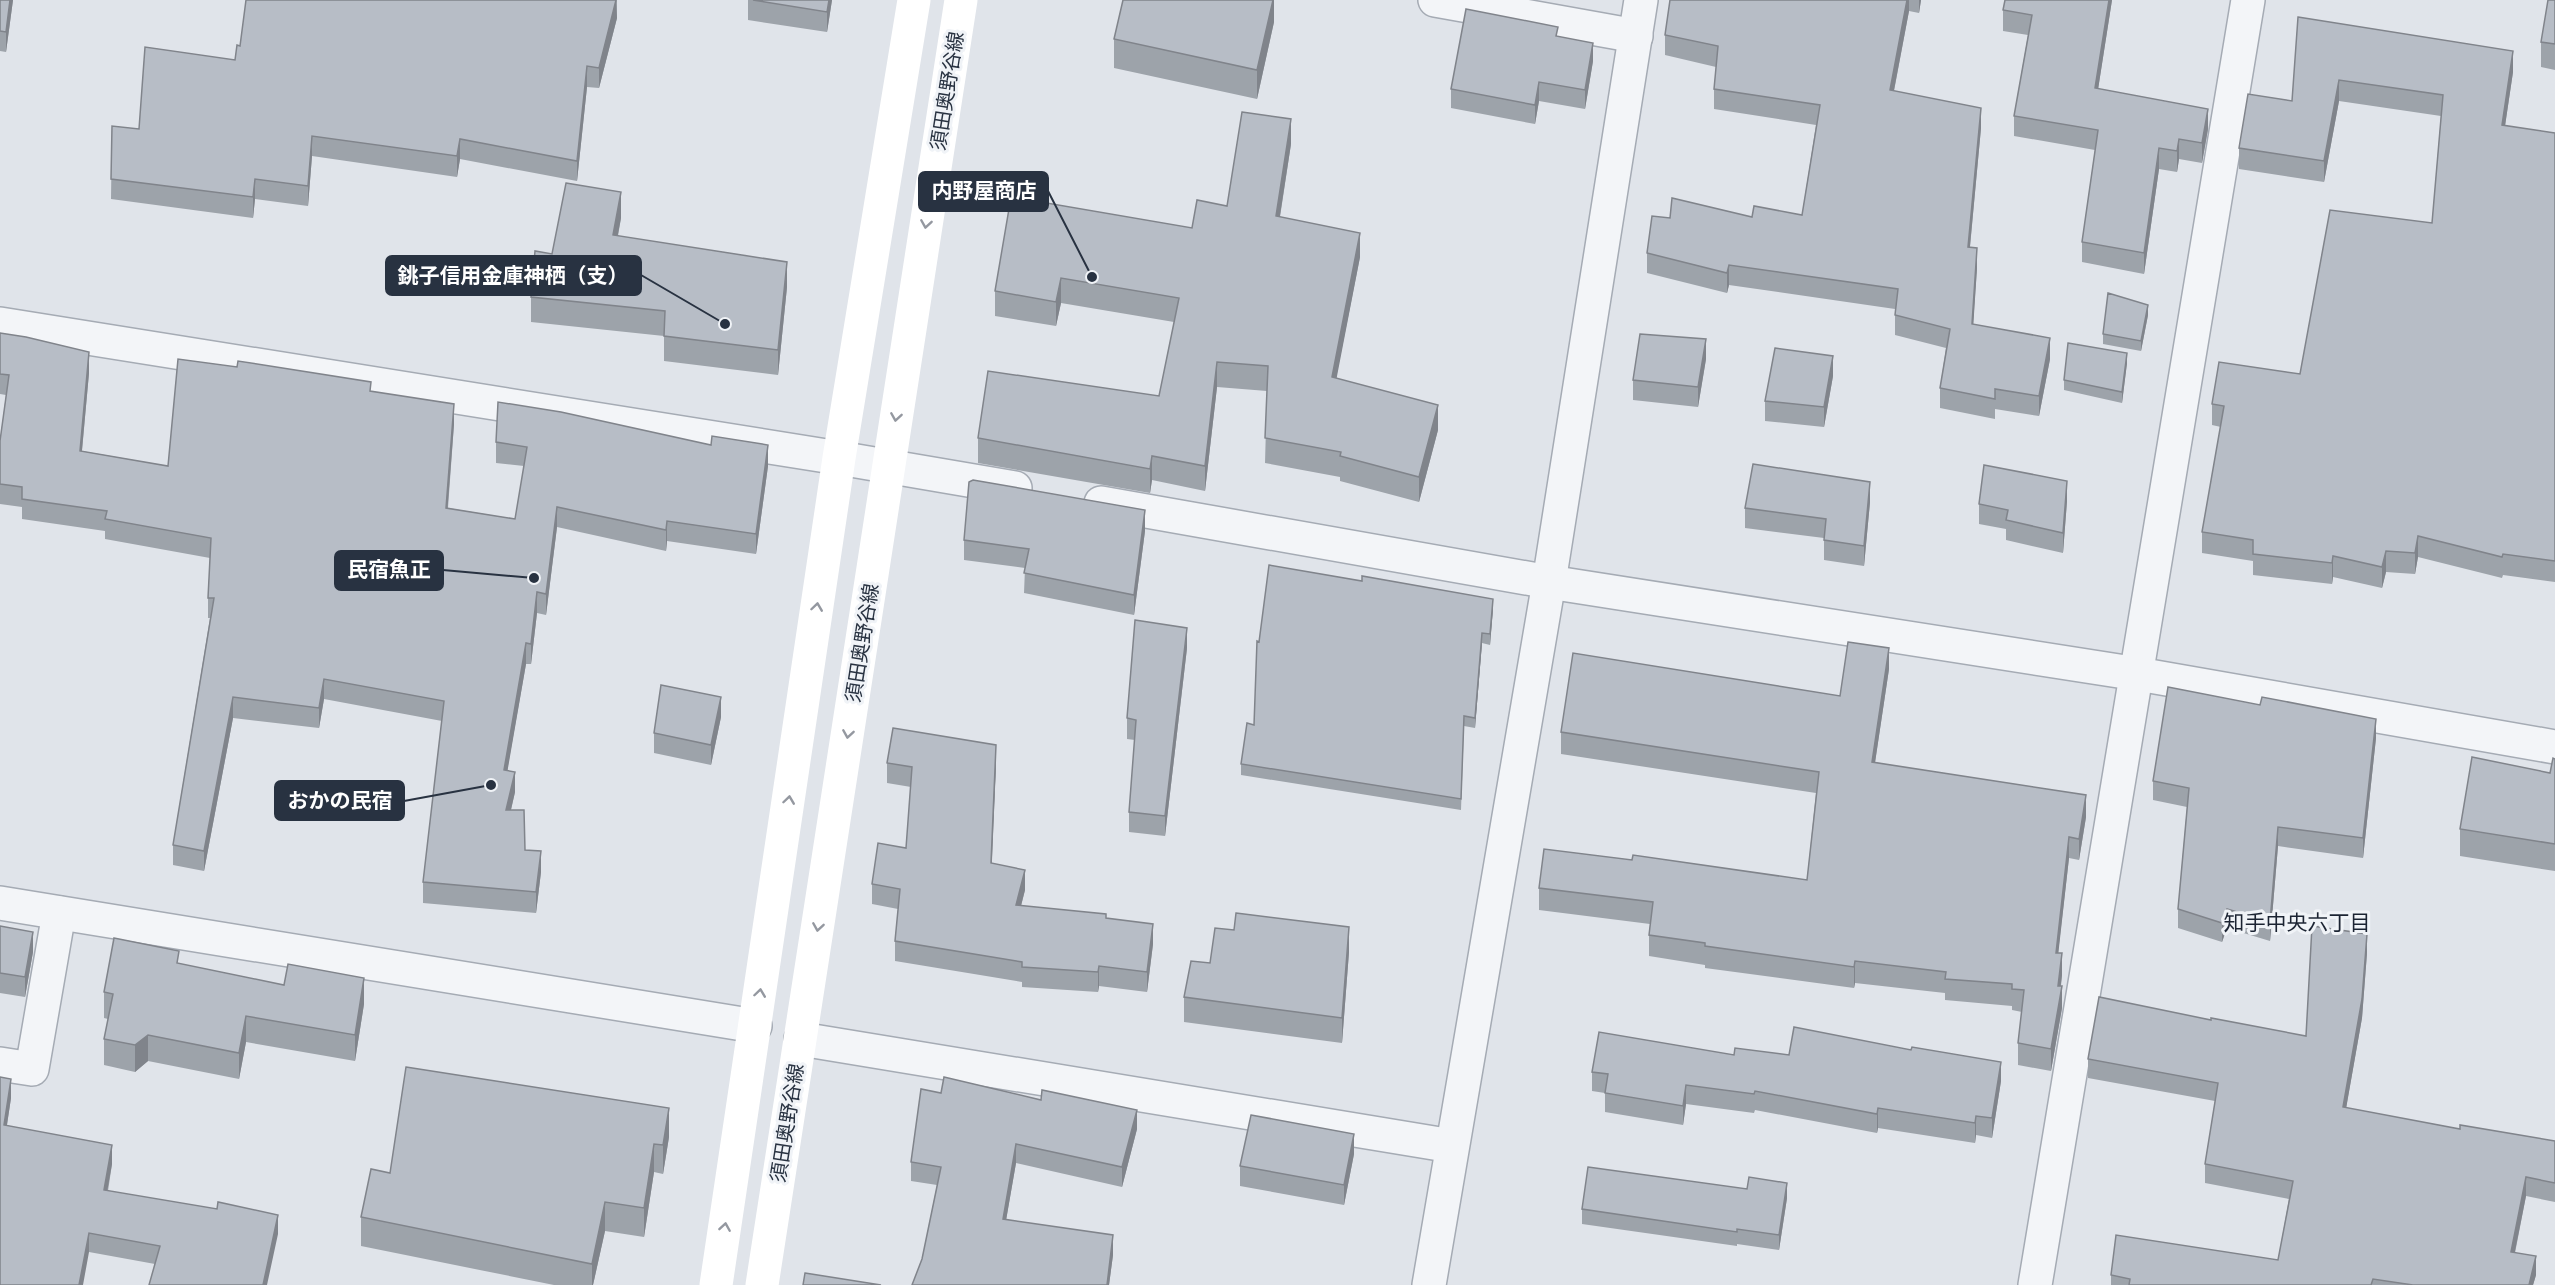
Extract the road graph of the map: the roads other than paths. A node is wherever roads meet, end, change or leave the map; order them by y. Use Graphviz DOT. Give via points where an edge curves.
graph roads {
  1 [pos="914,0"];
  2 [pos="961,0"];
  3 [pos="1435,0"];
  4 [pos="1641,0"];
  5 [pos="2248,0"];
  6 [pos="1636,36"];
  7 [pos="0,324"];
  8 [pos="839,458"];
  9 [pos="889,466"];
  10 [pos="1042,493"];
  11 [pos="1078,499"];
  12 [pos="1549,582"];
  13 [pos="2138,674"];
  14 [pos="2555,747"];
  15 [pos="0,903"];
  16 [pos="59,913"];
  17 [pos="755,1026"];
  18 [pos="801,1039"];
  19 [pos="0,1064"];
  20 [pos="1452,1146"];
  21 [pos="716,1285"];
  22 [pos="762,1285"];
  23 [pos="1430,1285"];
  24 [pos="2035,1285"];
  1 -- 8 [label="main road"];
  2 -- 9 [label="main road, 須田奥野谷線, one-way"];
  3 -- 6 [label="street"];
  4 -- 6 [label="street"];
  5 -- 13 [label="street"];
  6 -- 12 [label="street"];
  7 -- 8 [label="street"];
  8 -- 9 [label="street"];
  17 -- 8 [label="main road, one-way"];
  9 -- 10 [label="street"];
  9 -- 18 [label="main road, 須田奥野谷線, one-way"];
  11 -- 12 [label="street"];
  12 -- 13 [label="street"];
  12 -- 20 [label="street"];
  13 -- 14 [label="street"];
  13 -- 24 [label="street"];
  15 -- 16 [label="street"];
  16 -- 17 [label="street"];
  16 -- 19 [label="street" via="32,1069"];
  21 -- 17 [label="main road, one-way"];
  18 -- 20 [label="street"];
  18 -- 22 [label="main road, 須田奥野谷線"];
  20 -- 23 [label="street"];
}
